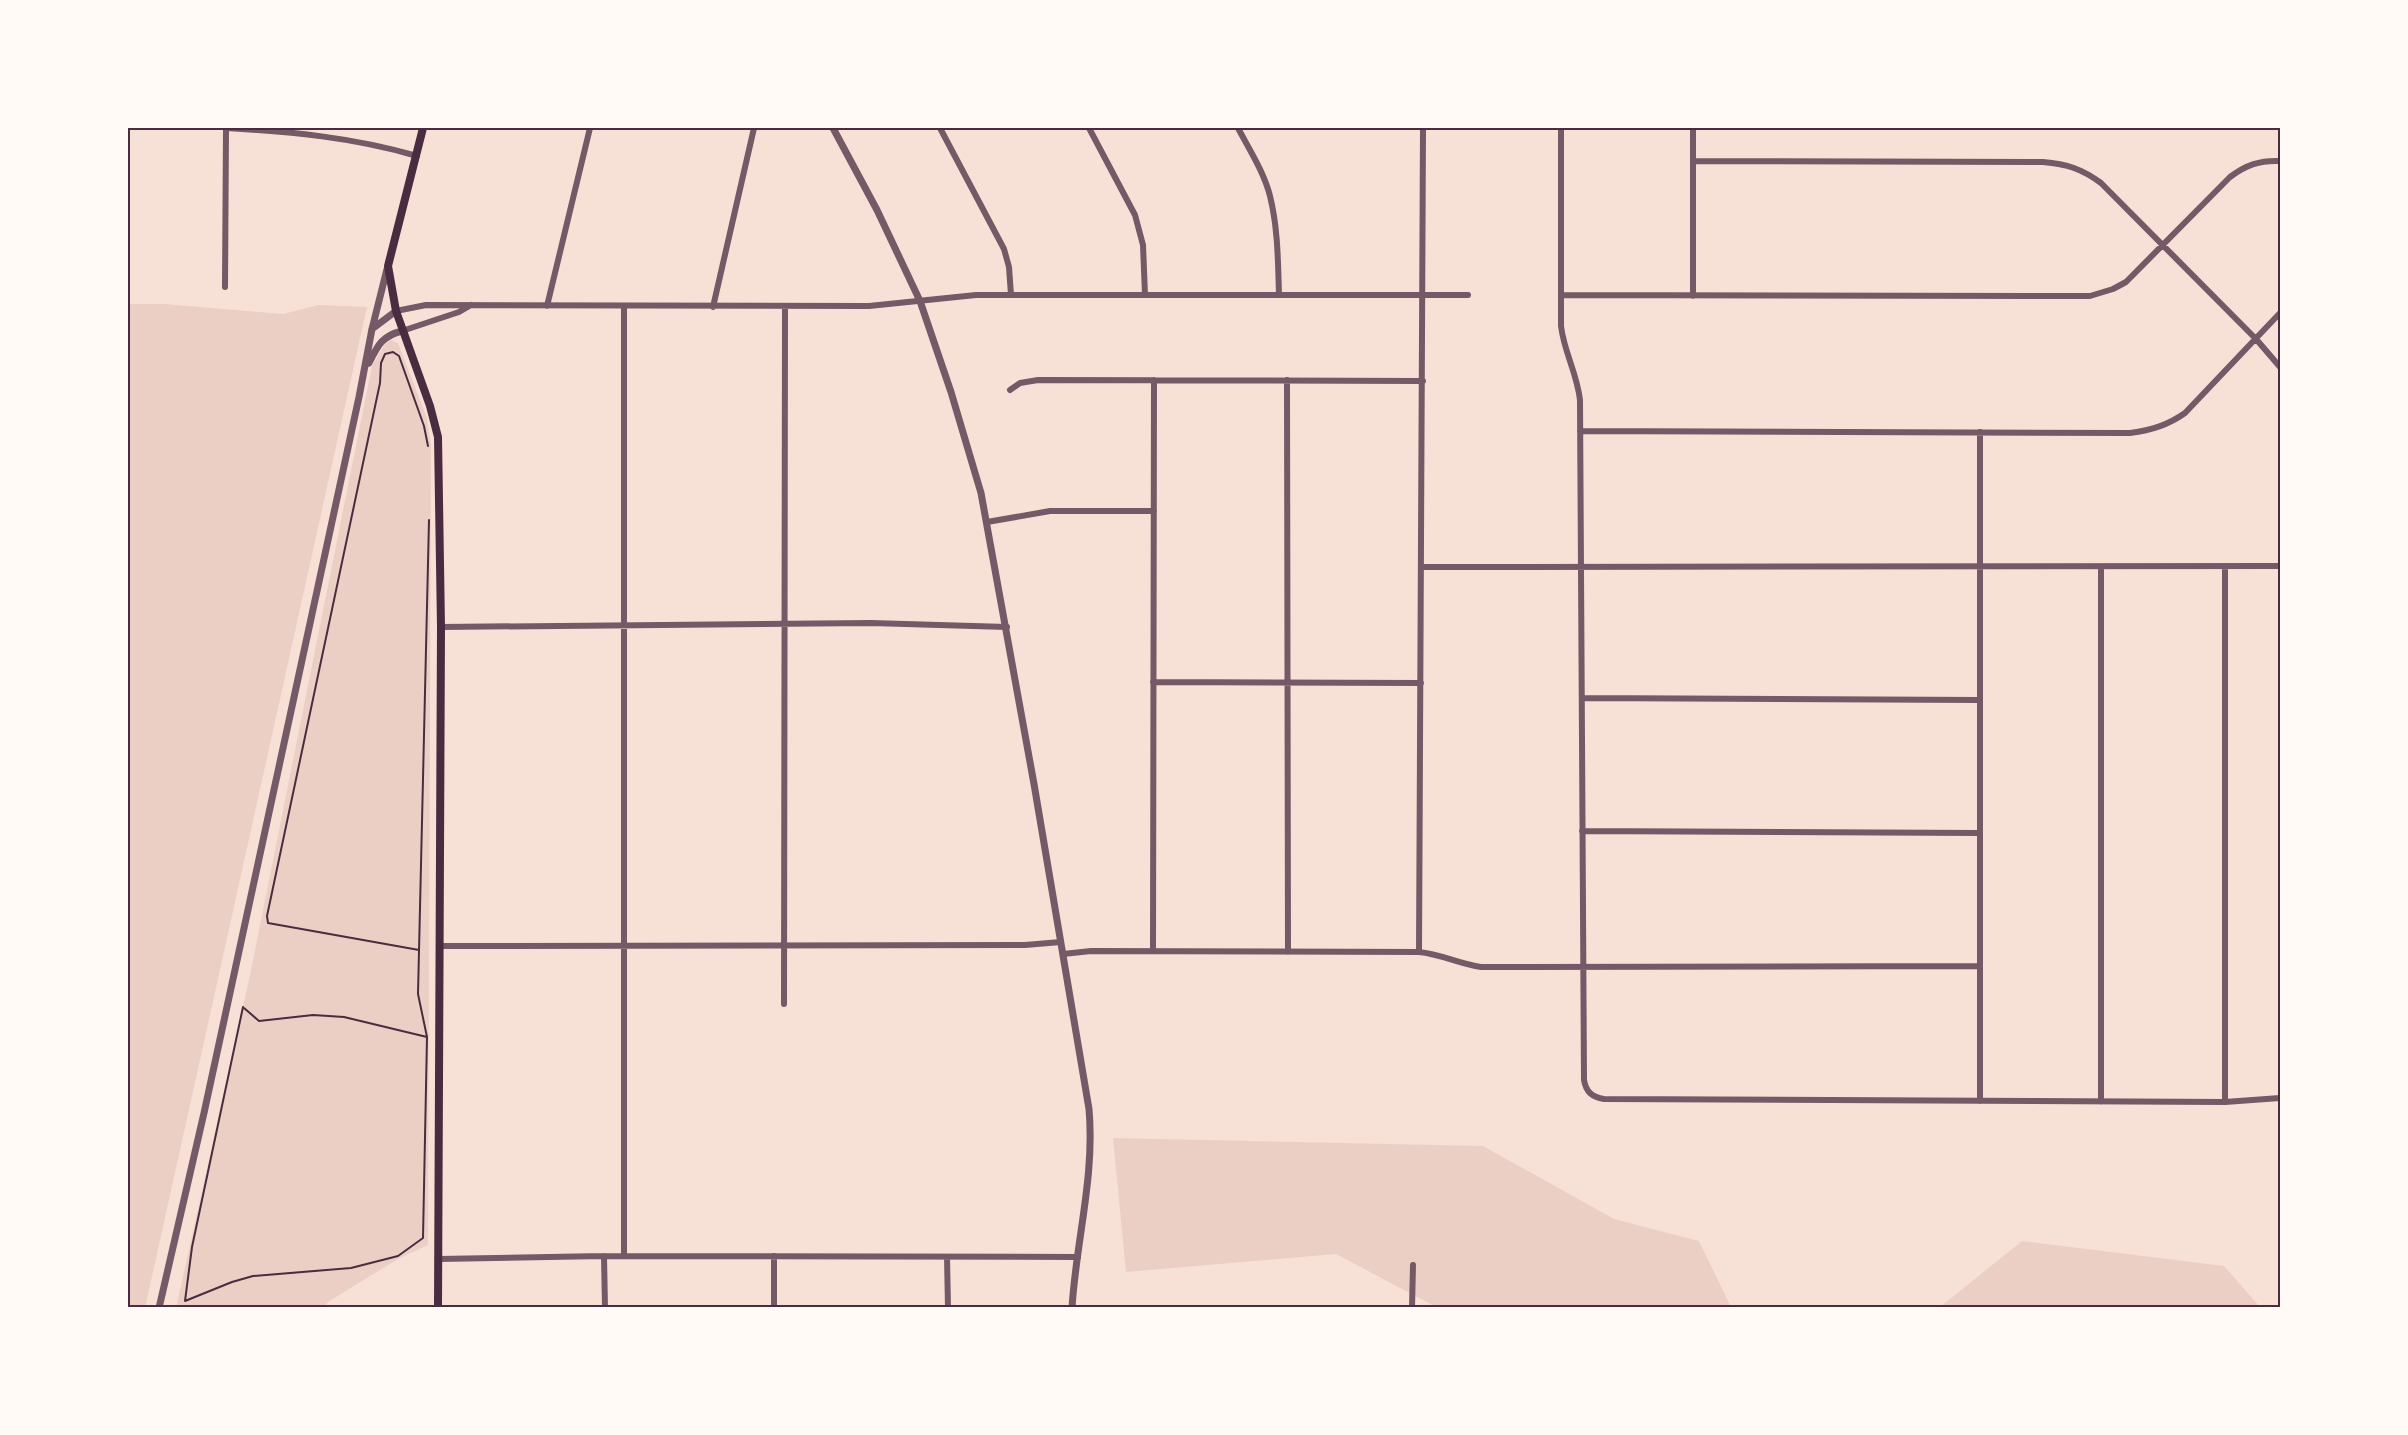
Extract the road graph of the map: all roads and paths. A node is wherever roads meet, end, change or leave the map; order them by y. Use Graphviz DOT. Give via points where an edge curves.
graph roads {
  1 [pos="226,128"];
  2 [pos="423,128"];
  3 [pos="590,128"];
  4 [pos="754,128"];
  5 [pos="833,128"];
  6 [pos="940,128"];
  7 [pos="1089,128"];
  8 [pos="1238,128"];
  9 [pos="1423,128"];
  10 [pos="1561,128"];
  11 [pos="1693,128"];
  12 [pos="417,156"];
  13 [pos="2280,160"];
  14 [pos="1693,161"];
  15 [pos="2163,244"];
  16 [pos="388,266"];
  17 [pos="225,286"];
  18 [pos="1011,295"];
  19 [pos="1145,295"];
  20 [pos="1279,295"];
  21 [pos="1423,295"];
  22 [pos="1468,295"];
  23 [pos="1561,295"];
  24 [pos="1693,296"];
  25 [pos="920,301"];
  26 [pos="471,304"];
  27 [pos="547,306"];
  28 [pos="624,306"];
  29 [pos="713,307"];
  30 [pos="785,307"];
  31 [pos="396,312"];
  32 [pos="2280,313"];
  33 [pos="372,329"];
  34 [pos="402,331"];
  35 [pos="2256,339"];
  36 [pos="2280,367"];
  37 [pos="365,370"];
  38 [pos="1154,380"];
  39 [pos="1287,380"];
  40 [pos="1422,381"];
  41 [pos="1010,390"];
  42 [pos="1580,431"];
  43 [pos="1980,432"];
  44 [pos="428,448"];
  45 [pos="1154,511"];
  46 [pos="429,518"];
  47 [pos="987,522"];
  48 [pos="2225,566"];
  49 [pos="2280,566"];
  50 [pos="1422,567"];
  51 [pos="1581,567"];
  52 [pos="1979,567"];
  53 [pos="2101,567"];
  54 [pos="785,624"];
  55 [pos="623,626"];
  56 [pos="441,627"];
  57 [pos="1007,627"];
  58 [pos="1154,682"];
  59 [pos="1287,683"];
  60 [pos="1421,683"];
  61 [pos="1582,698"];
  62 [pos="1979,700"];
  63 [pos="1582,831"];
  64 [pos="1979,833"];
  65 [pos="1061,942"];
  66 [pos="623,945"];
  67 [pos="784,945"];
  68 [pos="441,946"];
  69 [pos="419,950"];
  70 [pos="1153,951"];
  71 [pos="1287,952"];
  72 [pos="1419,952"];
  73 [pos="1063,954"];
  74 [pos="1980,966"];
  75 [pos="1583,967"];
  76 [pos="784,1004"];
  77 [pos="428,1037"];
  78 [pos="2280,1098"];
  79 [pos="1980,1101"];
  80 [pos="2101,1101"];
  81 [pos="2225,1102"];
  82 [pos="604,1256"];
  83 [pos="624,1256"];
  84 [pos="774,1256"];
  85 [pos="947,1257"];
  86 [pos="1078,1257"];
  87 [pos="438,1259"];
  88 [pos="1413,1265"];
  89 [pos="159,1308"];
  90 [pos="438,1308"];
  91 [pos="605,1308"];
  92 [pos="774,1308"];
  93 [pos="948,1308"];
  94 [pos="1072,1308"];
  95 [pos="1412,1308"];
  1 -- 12 [label="street" via="356,140"];
  1 -- 17 [label="street"];
  2 -- 12 [label="main road"];
  3 -- 27 [label="street"];
  4 -- 29 [label="street"];
  5 -- 25 [label="street"];
  6 -- 18 [label="street" via="1004,249"];
  7 -- 19 [label="street" via="1135,215 1143,245"];
  8 -- 20 [label="street" via="1270,196"];
  9 -- 21 [label="street"];
  10 -- 23 [label="street"];
  11 -- 14 [label="street"];
  12 -- 16 [label="main road"];
  13 -- 15 [label="street" via="2243,167"];
  14 -- 15 [label="street" via="2067,164 2101,183"];
  14 -- 24 [label="street"];
  15 -- 24 [label="street" via="2126,282 2090,296"];
  15 -- 35 [label="street"];
  16 -- 31 [label="main road"];
  16 -- 33 [label="street"];
  18 -- 19 [label="street"];
  18 -- 25 [label="street"];
  19 -- 20 [label="street"];
  20 -- 21 [label="street"];
  21 -- 22 [label="street"];
  21 -- 40 [label="street"];
  23 -- 24 [label="street"];
  23 -- 42 [label="street" via="1563,339 1578,384"];
  25 -- 30 [label="street"];
  25 -- 47 [label="street" via="951,392"];
  26 -- 27 [label="street"];
  26 -- 31 [label="street" via="426,305"];
  26 -- 34 [label="street" via="459,312"];
  27 -- 28 [label="street"];
  28 -- 29 [label="street"];
  28 -- 55 [label="street"];
  29 -- 30 [label="street"];
  30 -- 54 [label="street"];
  31 -- 33 [label="street"];
  31 -- 34 [label="main road"];
  32 -- 35 [label="street"];
  33 -- 37 [label="street"];
  34 -- 37 [label="street" via="387,334"];
  34 -- 56 [label="main road" via="438,437"];
  35 -- 36 [label="street"];
  35 -- 43 [label="street" via="2185,413 2162,427 2130,432"];
  37 -- 89 [label="street"];
  38 -- 39 [label="street"];
  38 -- 41 [label="street" via="1038,380 1020,383"];
  38 -- 45 [label="street"];
  39 -- 40 [label="street"];
  39 -- 59 [label="street"];
  40 -- 50 [label="street"];
  42 -- 43 [label="street"];
  42 -- 51 [label="street"];
  43 -- 52 [label="street"];
  44 -- 69 [label="path" via="399,356 393,352 385,354 267,916 268,923"];
  45 -- 47 [label="street" via="1058,511"];
  45 -- 58 [label="street"];
  46 -- 69 [label="path"];
  47 -- 57 [label="street"];
  48 -- 49 [label="street"];
  48 -- 53 [label="street"];
  48 -- 81 [label="street"];
  50 -- 51 [label="street"];
  50 -- 60 [label="street"];
  51 -- 52 [label="street"];
  51 -- 61 [label="street"];
  52 -- 53 [label="street"];
  52 -- 62 [label="street"];
  53 -- 80 [label="street"];
  54 -- 55 [label="street"];
  54 -- 57 [label="street"];
  54 -- 67 [label="street"];
  55 -- 56 [label="street"];
  55 -- 66 [label="street"];
  56 -- 68 [label="main road"];
  57 -- 65 [label="street"];
  58 -- 59 [label="street"];
  58 -- 70 [label="street"];
  59 -- 60 [label="street"];
  59 -- 71 [label="street"];
  60 -- 72 [label="street"];
  61 -- 62 [label="street"];
  61 -- 63 [label="street"];
  62 -- 64 [label="street"];
  63 -- 64 [label="street"];
  63 -- 75 [label="street"];
  64 -- 74 [label="street"];
  65 -- 67 [label="street"];
  65 -- 73 [label="street"];
  66 -- 67 [label="street"];
  66 -- 68 [label="street"];
  66 -- 83 [label="street"];
  67 -- 76 [label="street"];
  68 -- 87 [label="main road"];
  69 -- 77 [label="path" via="418,994"];
  70 -- 71 [label="street"];
  70 -- 73 [label="street"];
  71 -- 72 [label="street"];
  72 -- 75 [label="street" via="1481,967"];
  73 -- 86 [label="street" via="1091,1141"];
  74 -- 75 [label="street"];
  74 -- 79 [label="street"];
  75 -- 79 [label="street" via="1584,1080 1590,1093 1604,1099"];
  77 -- 77 [label="path" via="344,1017 313,1015 259,1022 243,1007 192,1247 185,1301 253,1276 351,1268 398,1256 423,1238"];
  78 -- 81 [label="street"];
  79 -- 80 [label="street"];
  80 -- 81 [label="street"];
  82 -- 83 [label="street"];
  82 -- 87 [label="street"];
  82 -- 91 [label="street"];
  83 -- 84 [label="street"];
  84 -- 85 [label="street"];
  84 -- 92 [label="street"];
  85 -- 86 [label="street"];
  85 -- 93 [label="street"];
  86 -- 94 [label="street"];
  87 -- 90 [label="main road"];
  88 -- 95 [label="street"];
}
